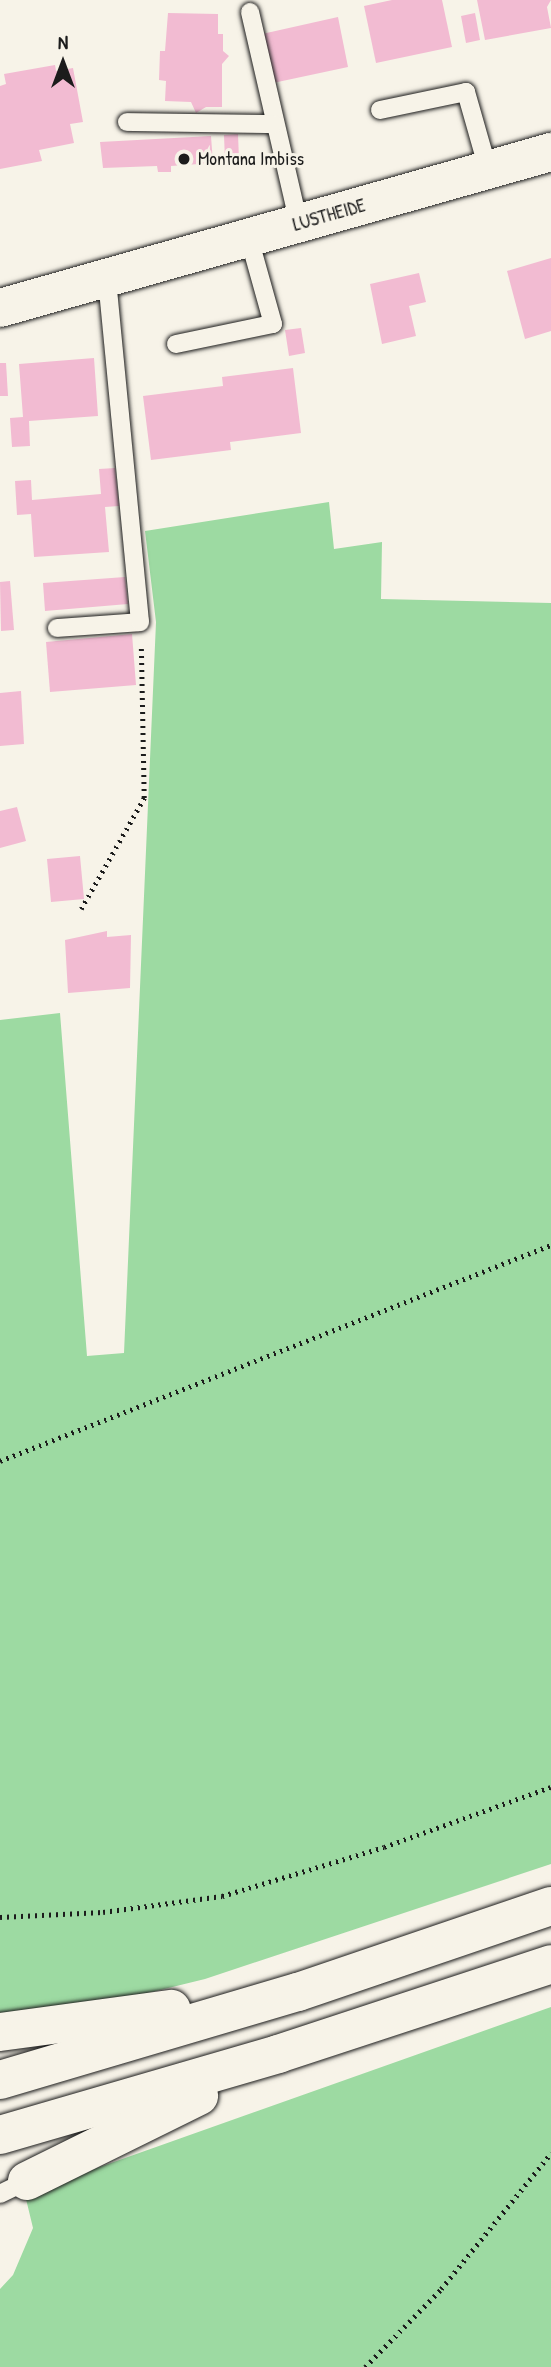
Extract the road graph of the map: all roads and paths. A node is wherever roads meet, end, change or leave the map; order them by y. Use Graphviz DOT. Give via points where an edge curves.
graph roads {
  1 [pos="250,12"];
  2 [pos="380,110"];
  3 [pos="127,122"];
  4 [pos="273,124"];
  5 [pos="551,152"];
  6 [pos="488,169"];
  7 [pos="299,224"];
  8 [pos="248,238"];
  9 [pos="107,277"];
  10 [pos="0,308"];
  11 [pos="176,344"];
  12 [pos="140,621"];
  13 [pos="57,628"];
  14 [pos="81,909"];
  15 [pos="551,1245"];
  16 [pos="0,1461"];
  17 [pos="551,1787"];
  18 [pos="551,1906"];
  19 [pos="0,1917"];
  20 [pos="551,1964"];
  21 [pos="298,1992"];
  22 [pos="0,2032"];
  23 [pos="278,2054"];
  24 [pos="0,2080"];
  25 [pos="0,2135"];
  26 [pos="551,2153"];
  27 [pos="13,2187"];
  28 [pos="365,2367"];
  1 -- 4 [label="lane"];
  2 -- 6 [label="lane" via="466,92"];
  3 -- 4 [label="lane"];
  4 -- 7 [label="lane"];
  5 -- 6 [label="main road, LUSTHEIDE"];
  6 -- 7 [label="main road, LUSTHEIDE"];
  7 -- 8 [label="main road, LUSTHEIDE"];
  8 -- 9 [label="main road, LUSTHEIDE"];
  8 -- 11 [label="lane" via="273,324"];
  9 -- 10 [label="main road, LUSTHEIDE"];
  9 -- 12 [label="lane"];
  12 -- 13 [label="lane"];
  12 -- 14 [label="path" via="144,798"];
  15 -- 16 [label="path"];
  17 -- 19 [label="path" via="384,1847 222,1896 103,1912"];
  18 -- 21 [label="main road"];
  20 -- 23 [label="main road"];
  21 -- 22 [label="main road"];
  21 -- 24 [label="main road"];
  23 -- 25 [label="main road"];
  23 -- 27 [label="main road"];
  26 -- 28 [label="path" via="441,2289"];
}
